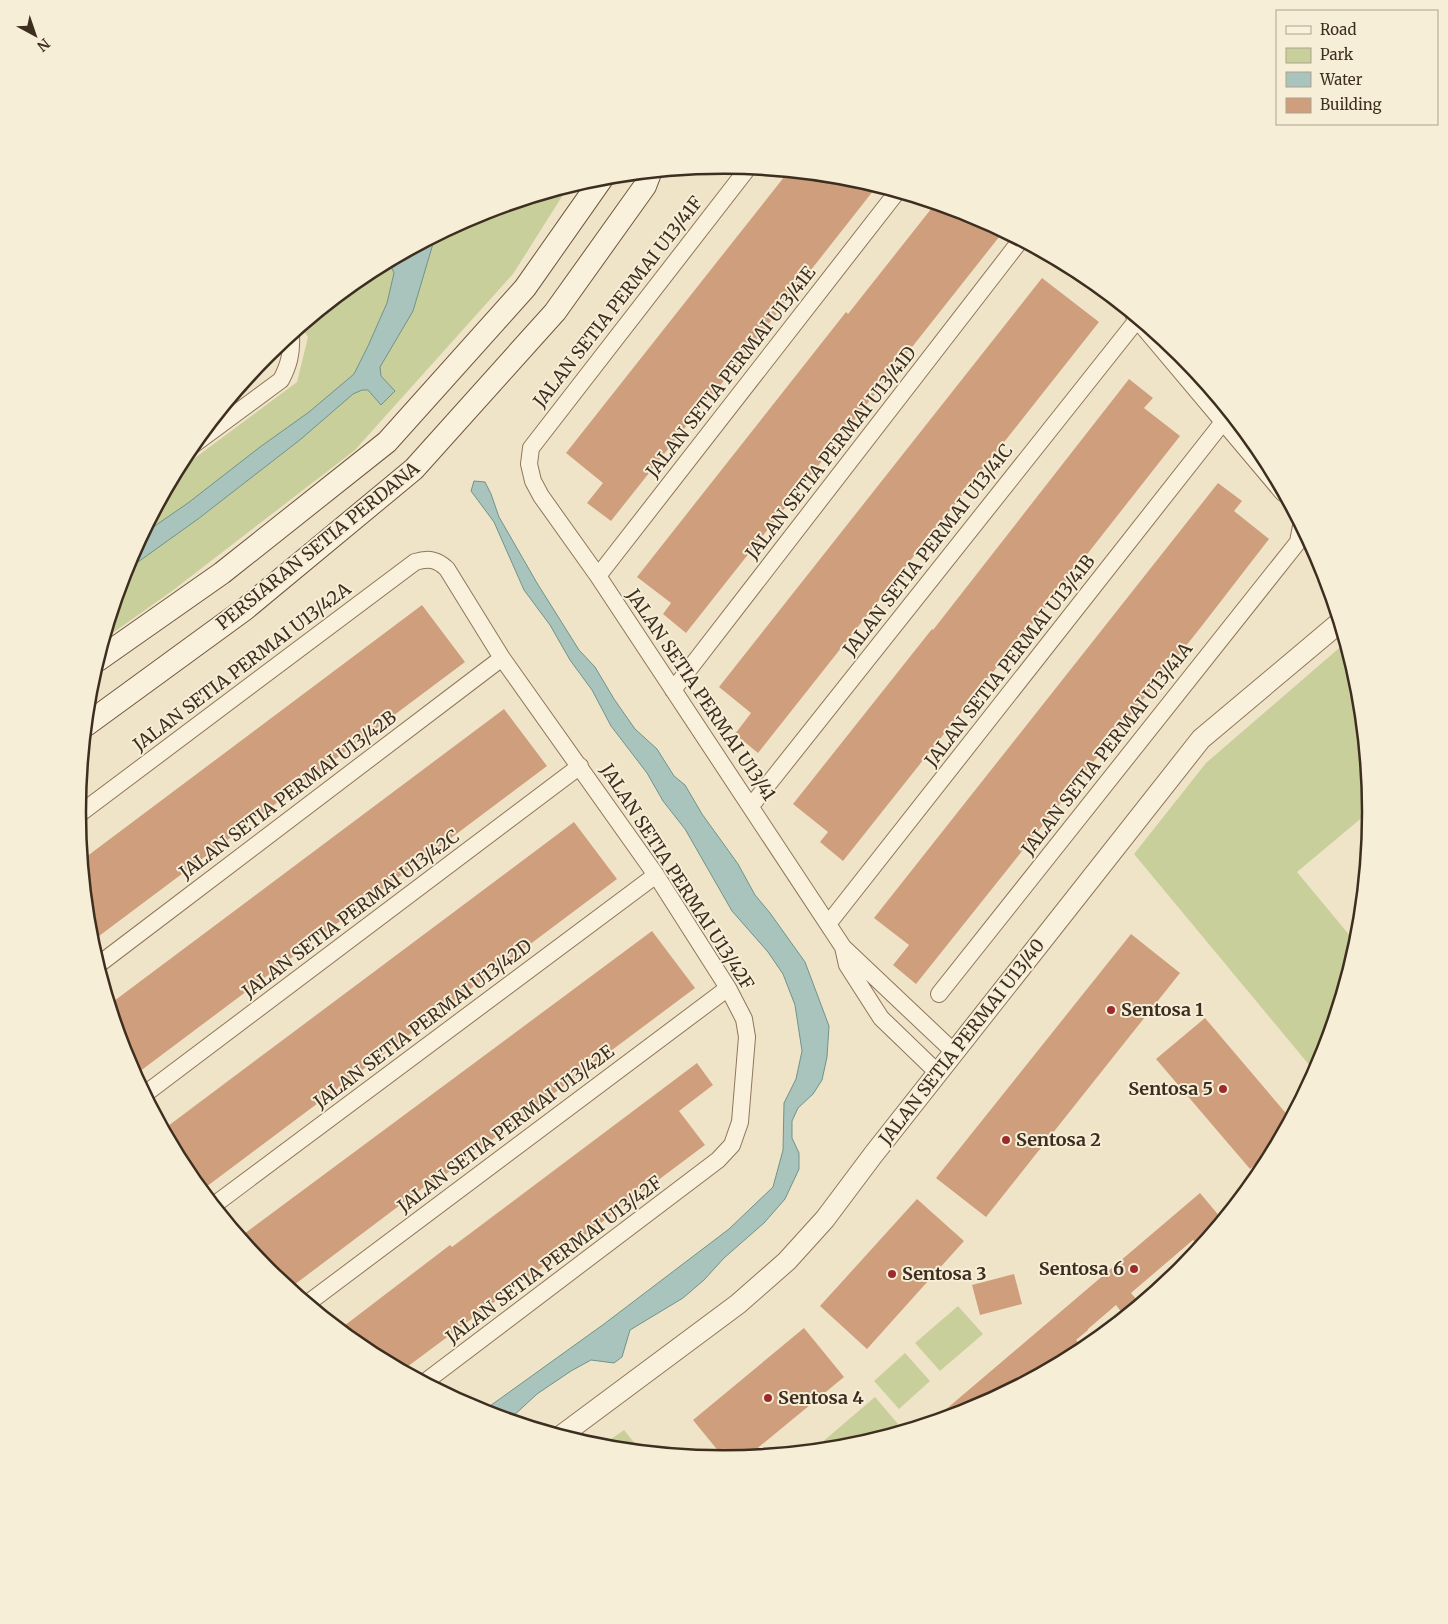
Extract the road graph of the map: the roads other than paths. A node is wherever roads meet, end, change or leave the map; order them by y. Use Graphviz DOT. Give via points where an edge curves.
graph roads {
  1 [pos="743,175"];
  2 [pos="648,179"];
  3 [pos="596,188"];
  4 [pos="893,197"];
  5 [pos="1016,246"];
  6 [pos="1132,323"];
  7 [pos="291,345"];
  8 [pos="1163,350"];
  9 [pos="1223,422"];
  10 [pos="214,429"];
  11 [pos="1256,461"];
  12 [pos="530,464"];
  13 [pos="1299,537"];
  14 [pos="433,560"];
  15 [pos="598,576"];
  16 [pos="1334,627"];
  17 [pos="106,654"];
  18 [pos="502,658"];
  19 [pos="673,690"];
  20 [pos="94,719"];
  21 [pos="580,766"];
  22 [pos="751,806"];
  23 [pos="86,809"];
  24 [pos="656,875"];
  25 [pos="828,924"];
  26 [pos="843,947"];
  27 [pos="104,960"];
  28 [pos="728,988"];
  29 [pos="939,994"];
  30 [pos="954,1052"];
  31 [pos="938,1073"];
  32 [pos="150,1090"];
  33 [pos="219,1201"];
  34 [pos="313,1299"];
  35 [pos="431,1378"];
  36 [pos="569,1430"];
  1 -- 12 [label="street, JALAN SETIA PERMAI U13/41F" via="531,448"];
  2 -- 20 [label="main road, PERSIARAN SETIA PERDANA" via="555,312 414,470 245,609"];
  3 -- 17 [label="main road" via="524,288 388,442 222,573"];
  4 -- 15 [label="street, JALAN SETIA PERMAI U13/41E"];
  5 -- 19 [label="street, JALAN SETIA PERMAI U13/41D"];
  6 -- 22 [label="street, JALAN SETIA PERMAI U13/41C"];
  7 -- 10 [label="street" via="288,368 281,380"];
  8 -- 9 [label="street"];
  9 -- 11 [label="street"];
  9 -- 25 [label="street, JALAN SETIA PERMAI U13/41B"];
  12 -- 15 [label="street, JALAN SETIA PERMAI U13/41" via="533,481 541,496"];
  13 -- 29 [label="street, JALAN SETIA PERMAI U13/41A" via="1298,542"];
  14 -- 18 [label="street, JALAN SETIA PERMAI U13/42F" via="447,569"];
  14 -- 23 [label="street, JALAN SETIA PERMAI U13/42A" via="415,562"];
  15 -- 19 [label="street, JALAN SETIA PERMAI U13/41"];
  16 -- 30 [label="street, JALAN SETIA PERMAI U13/40" via="1201,739"];
  18 -- 21 [label="street, JALAN SETIA PERMAI U13/42F"];
  18 -- 27 [label="street, JALAN SETIA PERMAI U13/42B"];
  19 -- 22 [label="street, JALAN SETIA PERMAI U13/41"];
  21 -- 24 [label="street, JALAN SETIA PERMAI U13/42F"];
  21 -- 32 [label="street, JALAN SETIA PERMAI U13/42C"];
  22 -- 25 [label="street, JALAN SETIA PERMAI U13/41"];
  24 -- 28 [label="street, JALAN SETIA PERMAI U13/42F"];
  24 -- 33 [label="street, JALAN SETIA PERMAI U13/42D"];
  25 -- 26 [label="street, JALAN SETIA PERMAI U13/41"];
  26 -- 30 [label="street, JALAN SETIA PERMAI U13/41"];
  26 -- 31 [label="street, JALAN SETIA PERMAI U13/41" via="847,965 880,1018"];
  28 -- 34 [label="street, JALAN SETIA PERMAI U13/42E"];
  28 -- 35 [label="street, JALAN SETIA PERMAI U13/42F" via="744,1018 747,1037 740,1122 732,1145 718,1160"];
  30 -- 31 [label="street, JALAN SETIA PERMAI U13/40"];
  31 -- 36 [label="street, JALAN SETIA PERMAI U13/40" via="825,1220 787,1261 738,1304"];
}
